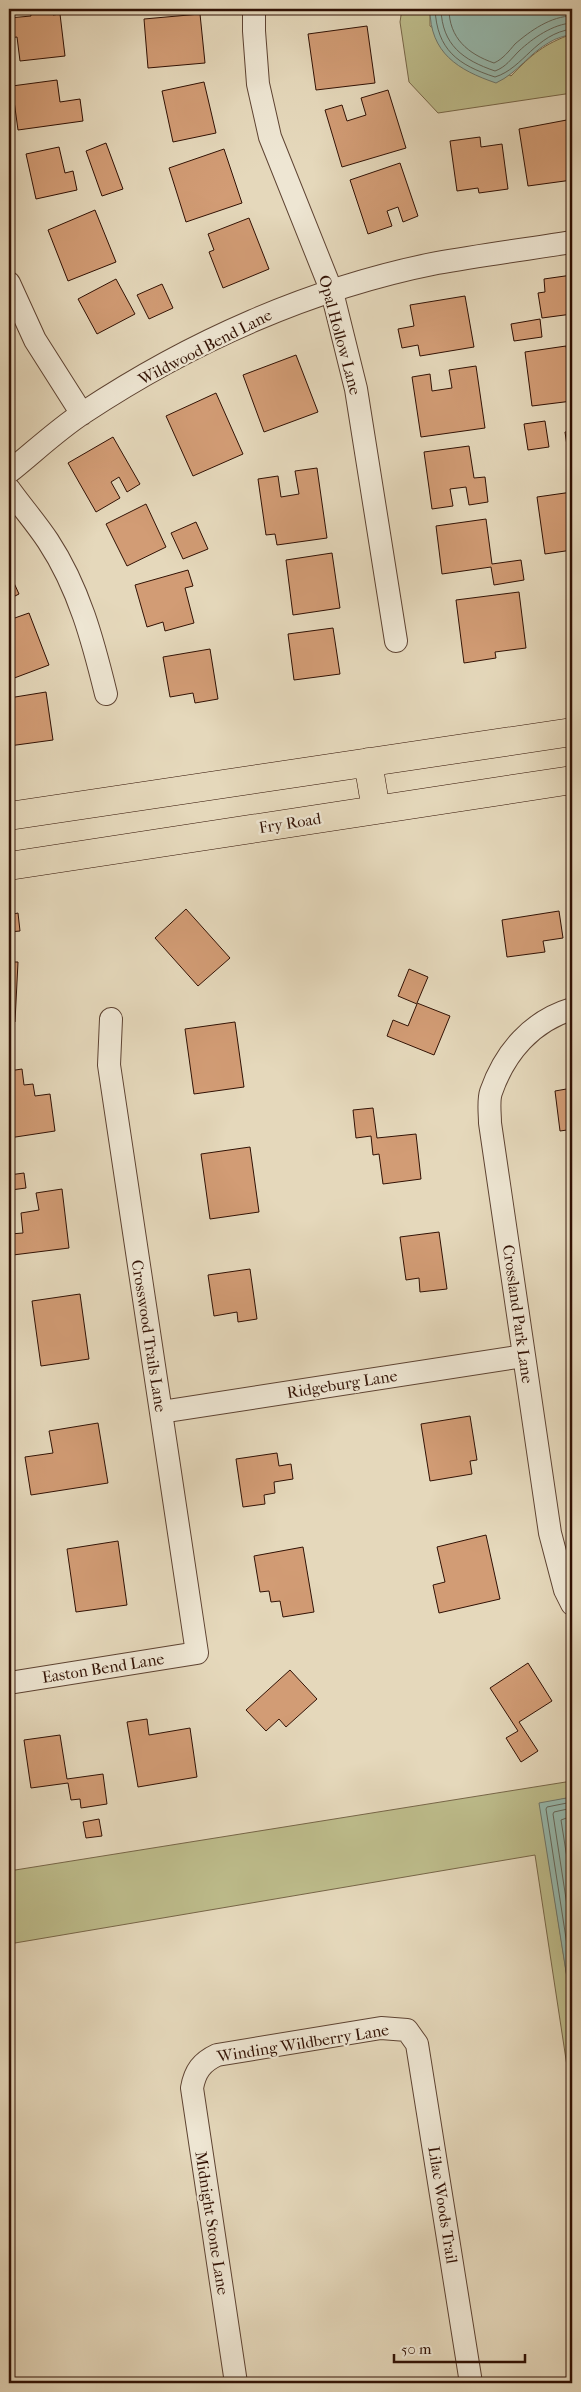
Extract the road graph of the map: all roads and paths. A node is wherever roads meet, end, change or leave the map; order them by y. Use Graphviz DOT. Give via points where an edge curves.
graph roads {
  1 [pos="254,9"];
  2 [pos="572,242"];
  3 [pos="9,283"];
  4 [pos="332,292"];
  5 [pos="82,414"];
  6 [pos="9,472"];
  7 [pos="9,489"];
  8 [pos="396,641"];
  9 [pos="106,694"];
  10 [pos="572,732"];
  11 [pos="368,762"];
  12 [pos="572,780"];
  13 [pos="376,810"];
  14 [pos="9,816"];
  15 [pos="9,866"];
  16 [pos="572,1009"];
  17 [pos="110,1019"];
  18 [pos="524,1356"];
  19 [pos="161,1412"];
  20 [pos="572,1604"];
  21 [pos="197,1653"];
  22 [pos="9,1683"];
  23 [pos="407,2030"];
  24 [pos="201,2065"];
  25 [pos="236,2383"];
  26 [pos="471,2383"];
  1 -- 4 [label="street, Opal Hollow Lane" via="258,84 270,137"];
  2 -- 4 [label="street, Wildwood Bend Lane" via="437,264"];
  3 -- 5 [label="street" via="35,340"];
  4 -- 5 [label="street, Wildwood Bend Lane" via="220,335 157,368"];
  4 -- 8 [label="street, Opal Hollow Lane" via="356,389"];
  5 -- 6 [label="street, Wildwood Bend Lane"];
  7 -- 9 [label="street" via="48,542 72,584 91,633"];
  10 -- 11 [label="main road"];
  11 -- 13 [label="main road"];
  11 -- 14 [label="main road"];
  12 -- 13 [label="main road, Fry Road"];
  13 -- 15 [label="main road, Fry Road"];
  16 -- 18 [label="street, Crossland Park Lane" via="553,1014 528,1032 507,1058 490,1094 490,1124"];
  17 -- 19 [label="street, Crosswood Trails Lane" via="108,1065"];
  18 -- 19 [label="street, Ridgeburg Lane"];
  18 -- 20 [label="street, Crossland Park Lane" via="550,1533 565,1590"];
  19 -- 21 [label="street, Crosswood Trails Lane"];
  21 -- 22 [label="street, Easton Bend Lane"];
  23 -- 24 [label="street, Winding Wildberry Lane" via="381,2028 218,2055"];
  23 -- 26 [label="street, Lilac Woods Trail" via="417,2044"];
  24 -- 25 [label="street, Midnight Stone Lane" via="194,2075 192,2088"];
}
